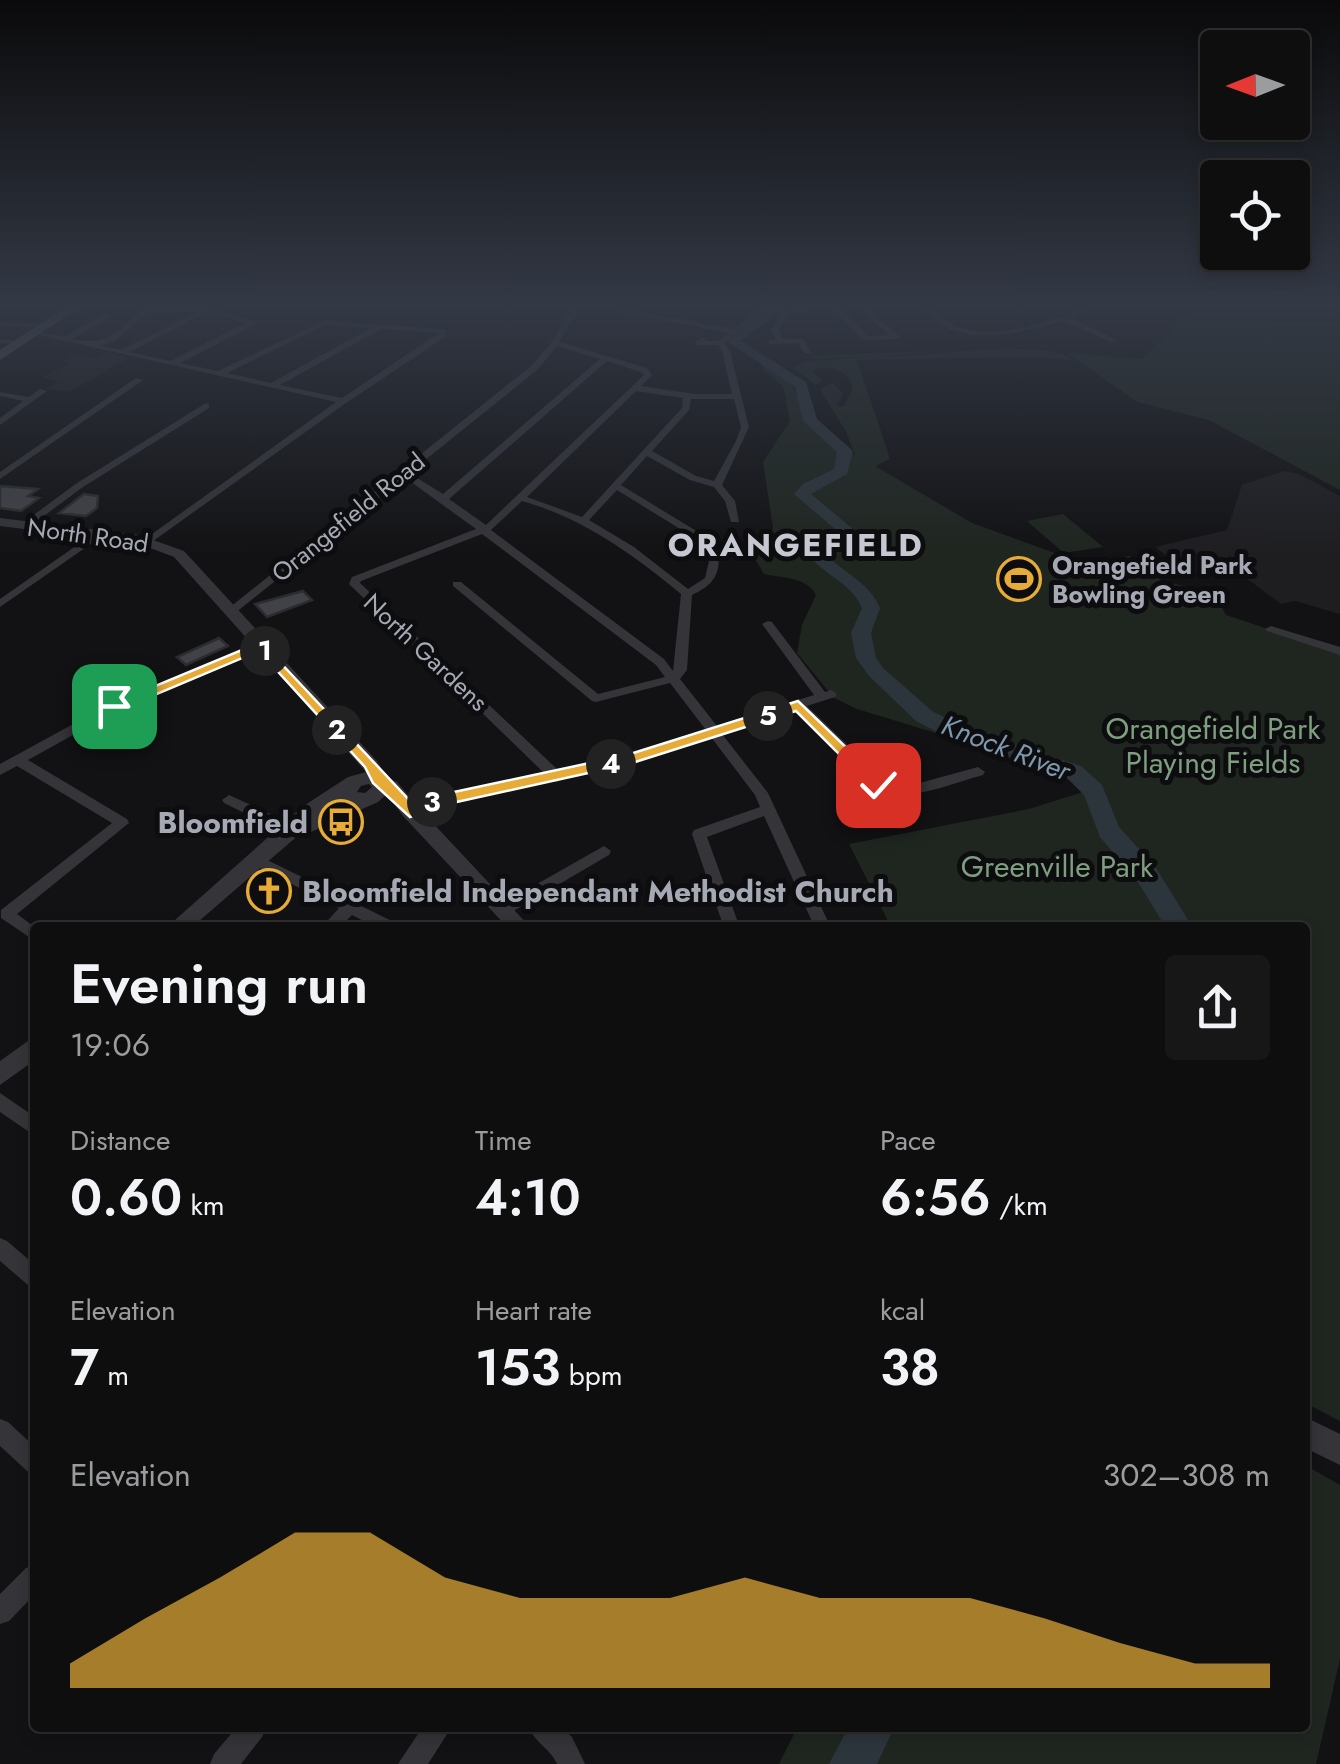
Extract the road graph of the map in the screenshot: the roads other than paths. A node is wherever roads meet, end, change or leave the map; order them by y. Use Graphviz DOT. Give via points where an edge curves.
graph roads {
  1 [pos="126,389"];
  2 [pos="296,389"];
  3 [pos="361,389"];
  4 [pos="507,389"];
  5 [pos="570,389"];
  6 [pos="634,389"];
  7 [pos="644,389"];
  8 [pos="735,389"];
  9 [pos="43,391"];
  10 [pos="0,394"];
  11 [pos="688,396"];
  12 [pos="737,396"];
  13 [pos="30,400"];
  14 [pos="343,401"];
  15 [pos="206,406"];
  16 [pos="0,422"];
  17 [pos="646,452"];
  18 [pos="400,474"];
  19 [pos="0,476"];
  20 [pos="615,485"];
  21 [pos="717,485"];
  22 [pos="521,498"];
  23 [pos="443,499"];
  24 [pos="584,520"];
  25 [pos="735,520"];
  26 [pos="0,522"];
  27 [pos="25,525"];
  28 [pos="484,530"];
  29 [pos="100,534"];
  30 [pos="149,541"];
  31 [pos="458,584"];
  32 [pos="687,592"];
  33 [pos="0,604"];
  34 [pos="230,612"];
  35 [pos="768,624"];
  36 [pos="1271,629"];
  37 [pos="261,646"];
  38 [pos="1340,651"];
  39 [pos="673,678"];
  40 [pos="798,705"];
  41 [pos="715,734"];
  42 [pos="360,757"];
  43 [pos="17,760"];
  44 [pos="0,770"];
  45 [pos="978,772"];
  46 [pos="557,776"];
  47 [pos="380,781"];
  48 [pos="352,783"];
  49 [pos="229,800"];
  50 [pos="366,800"];
  51 [pos="768,808"];
  52 [pos="410,811"];
  53 [pos="292,830"];
  54 [pos="604,851"];
  55 [pos="257,860"];
  56 [pos="350,907"];
  57 [pos="183,922"];
  58 [pos="335,922"];
  59 [pos="380,922"];
  60 [pos="515,922"];
  61 [pos="517,922"];
  62 [pos="730,922"];
  63 [pos="820,922"];
  64 [pos="30,931"];
  65 [pos="30,1050"];
  66 [pos="0,1075"];
  67 [pos="0,1101"];
  68 [pos="30,1124"];
  69 [pos="0,1248"];
  70 [pos="30,1274"];
  71 [pos="0,1430"];
  72 [pos="1310,1435"];
  73 [pos="1340,1450"];
  74 [pos="30,1458"];
  75 [pos="30,1582"];
  76 [pos="0,1612"];
  77 [pos="251,1732"];
  78 [pos="435,1732"];
  79 [pos="547,1732"];
  80 [pos="224,1764"];
  81 [pos="412,1764"];
  82 [pos="570,1764"];
  1 -- 19 [label="street"];
  2 -- 14 [label="street"];
  3 -- 14 [label="street"];
  4 -- 18 [label="street, Orangefield Road"];
  5 -- 23 [label="street"];
  6 -- 22 [label="street"];
  7 -- 11 [label="street"];
  8 -- 12 [label="street"];
  9 -- 13 [label="street"];
  10 -- 13 [label="street"];
  11 -- 12 [label="street"];
  11 -- 17 [label="street" via="686,408"];
  12 -- 21 [label="street" via="745,434"];
  13 -- 16 [label="street"];
  14 -- 30 [label="street"];
  15 -- 27 [label="street"];
  17 -- 20 [label="street"];
  17 -- 21 [label="street"];
  18 -- 23 [label="street"];
  18 -- 34 [label="street, Orangefield Road"];
  20 -- 24 [label="street"];
  20 -- 32 [label="street" via="711,544 714,575"];
  21 -- 25 [label="street"];
  22 -- 24 [label="street"];
  22 -- 28 [label="street"];
  23 -- 28 [label="street"];
  24 -- 32 [label="street"];
  26 -- 27 [label="street, North Road"];
  27 -- 29 [label="street, North Road"];
  28 -- 39 [label="street"];
  28 -- 46 [label="street, North Gardens" via="354,584"];
  29 -- 30 [label="street, North Road"];
  29 -- 33 [label="street"];
  30 -- 34 [label="street, North Road" via="185,561"];
  31 -- 39 [label="street" via="596,698"];
  32 -- 39 [label="street" via="681,670"];
  34 -- 37 [label="street, North Road"];
  35 -- 40 [label="street" via="826,696"];
  36 -- 38 [label="street"];
  37 -- 42 [label="street, North Road"];
  37 -- 43 [label="street" via="114,706"];
  39 -- 41 [label="street"];
  40 -- 41 [label="street"];
  40 -- 45 [label="street" via="886,790 905,792"];
  41 -- 46 [label="street"];
  41 -- 51 [label="street"];
  42 -- 47 [label="street, North Road"];
  42 -- 48 [label="street"];
  43 -- 44 [label="street"];
  43 -- 64 [label="street" via="122,824 6,914"];
  46 -- 52 [label="street"];
  47 -- 48 [label="street"];
  47 -- 50 [label="street" via="380,791"];
  47 -- 52 [label="street, North Road"];
  48 -- 50 [label="street" via="350,797"];
  48 -- 53 [label="street"];
  49 -- 53 [label="street"];
  50 -- 52 [label="street"];
  50 -- 53 [label="street"];
  51 -- 62 [label="street" via="699,834"];
  51 -- 63 [label="street"];
  52 -- 60 [label="street, North Road"];
  53 -- 55 [label="street"];
  54 -- 61 [label="street" via="560,880"];
  55 -- 56 [label="street"];
  55 -- 57 [label="street"];
  56 -- 58 [label="street"];
  56 -- 59 [label="street"];
  65 -- 66 [label="street"];
  67 -- 68 [label="street"];
  69 -- 70 [label="street"];
  71 -- 74 [label="street"];
  72 -- 73 [label="street"];
  75 -- 76 [label="street"];
  77 -- 80 [label="street"];
  78 -- 81 [label="street"];
  79 -- 82 [label="street"];
}
